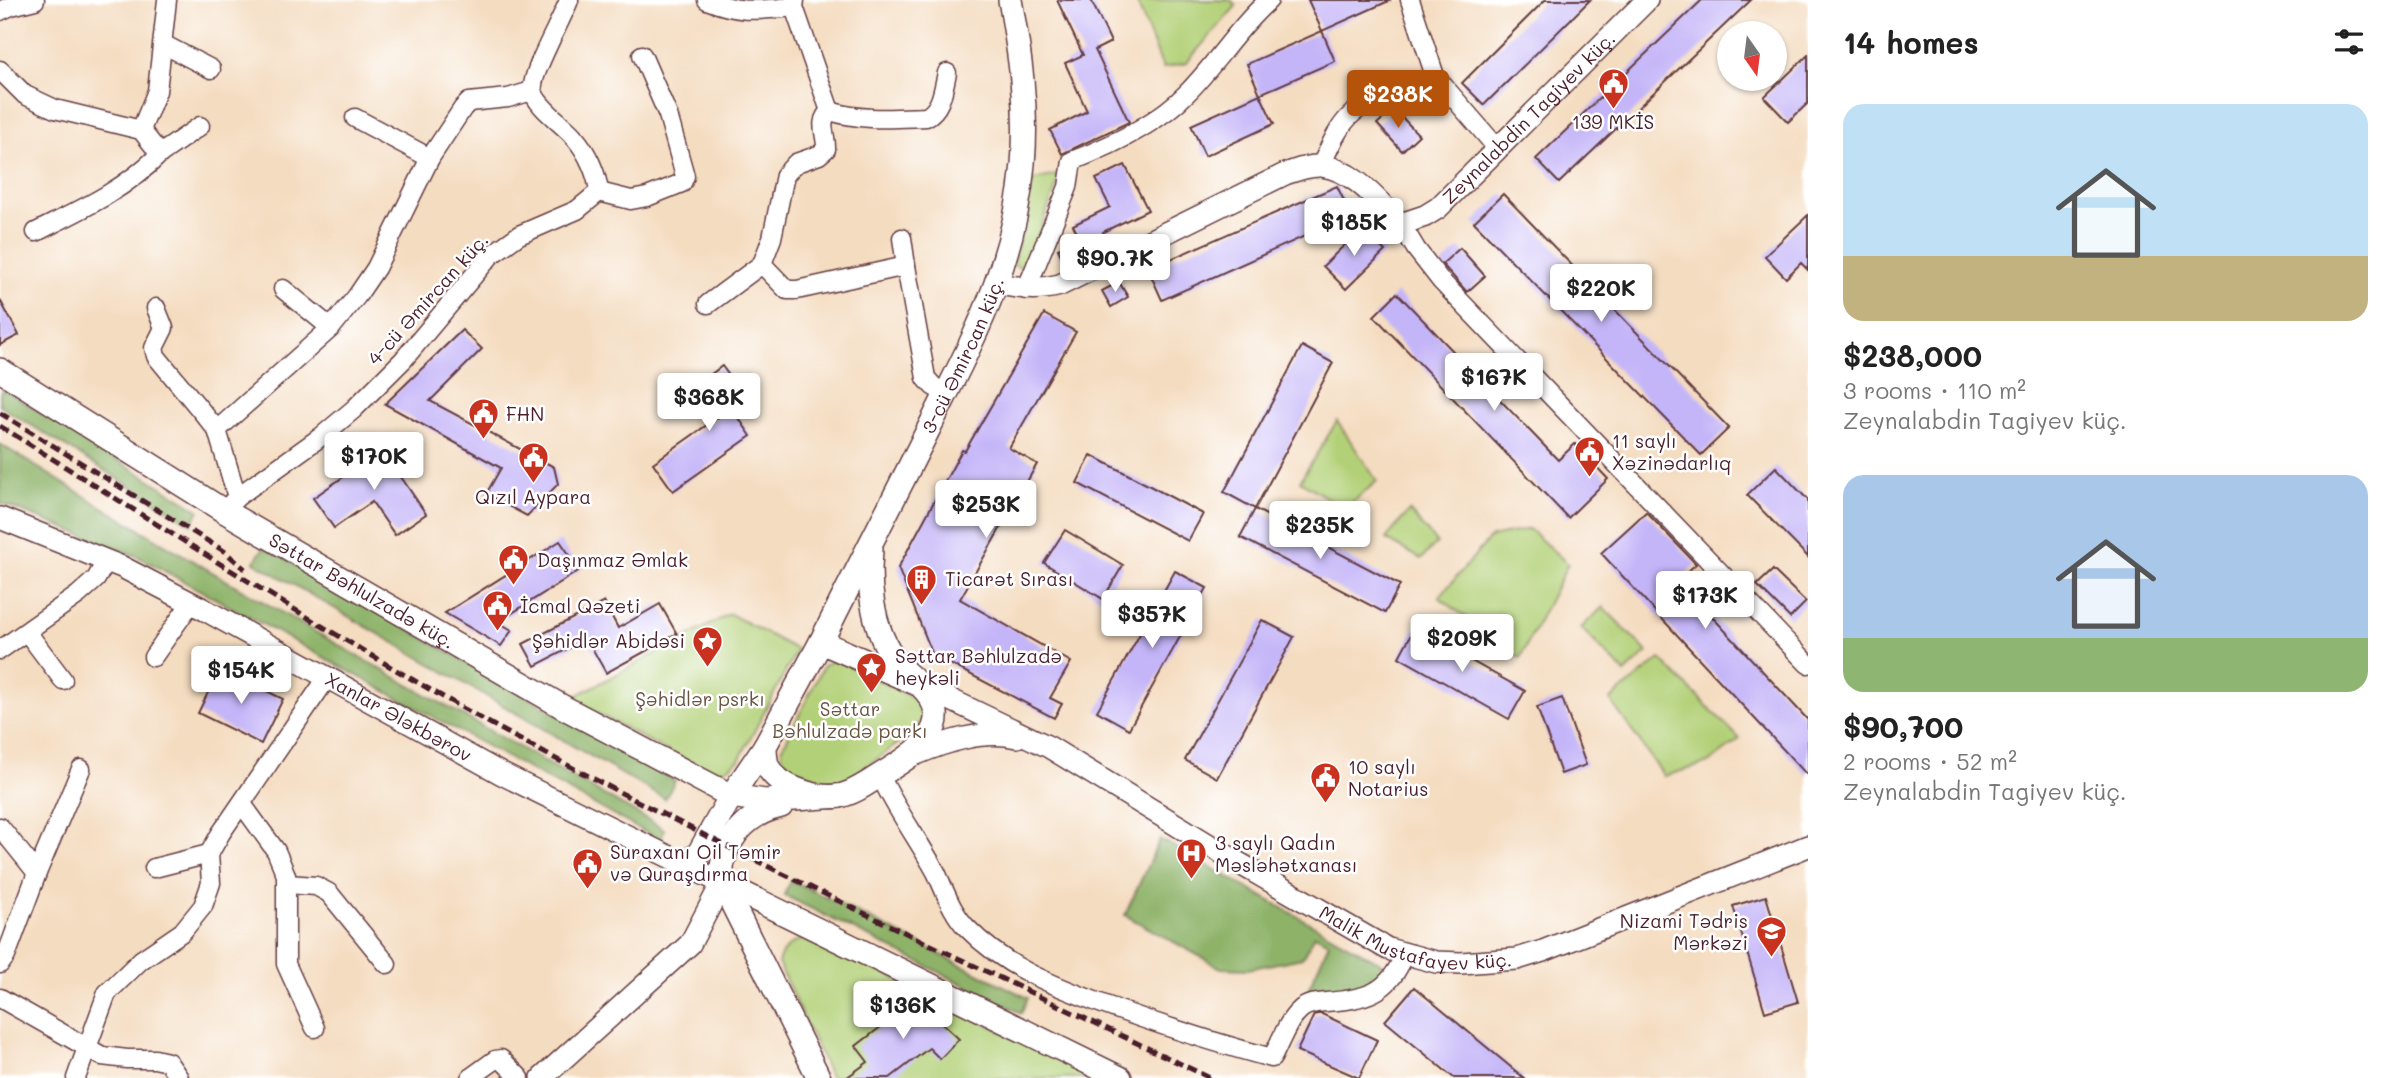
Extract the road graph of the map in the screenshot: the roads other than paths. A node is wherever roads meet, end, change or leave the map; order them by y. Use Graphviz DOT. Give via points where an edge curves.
graph roads {
  1 [pos="35,0"];
  2 [pos="167,0"];
  3 [pos="569,0"];
  4 [pos="707,0"];
  5 [pos="1010,0"];
  6 [pos="1269,0"];
  7 [pos="1410,0"];
  8 [pos="1647,0"];
  9 [pos="795,3"];
  10 [pos="0,11"];
  11 [pos="163,44"];
  12 [pos="642,55"];
  13 [pos="211,69"];
  14 [pos="0,70"];
  15 [pos="947,73"];
  16 [pos="1435,76"];
  17 [pos="533,91"];
  18 [pos="830,111"];
  19 [pos="355,118"];
  20 [pos="201,126"];
  21 [pos="141,130"];
  22 [pos="1498,149"];
  23 [pos="160,153"];
  24 [pos="430,158"];
  25 [pos="1321,166"];
  26 [pos="599,192"];
  27 [pos="1401,224"];
  28 [pos="36,232"];
  29 [pos="902,238"];
  30 [pos="762,264"];
  31 [pos="906,266"];
  32 [pos="998,284"];
  33 [pos="283,289"];
  34 [pos="1026,289"];
  35 [pos="708,304"];
  36 [pos="156,308"];
  37 [pos="331,328"];
  38 [pos="0,370"];
  39 [pos="946,394"];
  40 [pos="217,430"];
  41 [pos="230,504"];
  42 [pos="0,517"];
  43 [pos="872,543"];
  44 [pos="107,560"];
  45 [pos="191,603"];
  46 [pos="27,632"];
  47 [pos="821,642"];
  48 [pos="0,650"];
  49 [pos="153,657"];
  50 [pos="1808,664"];
  51 [pos="327,678"];
  52 [pos="63,680"];
  53 [pos="920,685"];
  54 [pos="765,746"];
  55 [pos="1049,747"];
  56 [pos="914,755"];
  57 [pos="81,769"];
  58 [pos="880,775"];
  59 [pos="731,796"];
  60 [pos="840,796"];
  61 [pos="242,804"];
  62 [pos="0,827"];
  63 [pos="1808,846"];
  64 [pos="209,854"];
  65 [pos="679,863"];
  66 [pos="154,868"];
  67 [pos="37,873"];
  68 [pos="722,883"];
  69 [pos="287,884"];
  70 [pos="1405,955"];
  71 [pos="0,964"];
  72 [pos="387,964"];
  73 [pos="0,998"];
  74 [pos="315,1028"];
  75 [pos="86,1049"];
  76 [pos="76,1078"];
  77 [pos="179,1078"];
  78 [pos="470,1078"];
  79 [pos="520,1078"];
  80 [pos="542,1078"];
  81 [pos="819,1078"];
  82 [pos="1120,1078"];
  1 -- 10 [label="street"];
  2 -- 11 [label="street"];
  3 -- 17 [label="street" via="534,77"];
  4 -- 9 [label="street" via="745,11"];
  5 -- 32 [label="main road, 3-cü Əmircan küç." via="1025,140 1018,201"];
  6 -- 34 [label="street" via="1173,106 1073,161 1068,187"];
  7 -- 16 [label="street"];
  8 -- 22 [label="street, Zeynalabdin Tagiyev küç."];
  9 -- 18 [label="street"];
  11 -- 13 [label="street"];
  11 -- 21 [label="street" via="157,90"];
  12 -- 26 [label="street" via="668,115 685,176 682,183 631,200"];
  14 -- 21 [label="street" via="25,95 55,109"];
  15 -- 18 [label="street" via="940,102 926,117 848,117"];
  16 -- 22 [label="street"];
  16 -- 25 [label="street" via="1357,109 1342,122"];
  17 -- 24 [label="street" via="469,102"];
  17 -- 26 [label="street" via="582,146"];
  18 -- 30 [label="street" via="822,125 826,149 796,163 785,175"];
  19 -- 24 [label="street"];
  20 -- 23 [label="street"];
  21 -- 23 [label="street"];
  22 -- 27 [label="street, Zeynalabdin Tagiyev küç." via="1438,208"];
  23 -- 28 [label="street" via="111,194"];
  24 -- 37 [label="street" via="376,268"];
  25 -- 27 [label="street" via="1358,182"];
  25 -- 34 [label="street" via="1285,174 1073,280"];
  26 -- 41 [label="street, 4-cü Əmircan küç." via="577,210 519,235 491,255 403,360 354,409"];
  27 -- 50 [label="street" via="1441,281"];
  29 -- 31 [label="street"];
  30 -- 31 [label="street" via="787,290"];
  30 -- 35 [label="street"];
  31 -- 39 [label="street" via="926,378"];
  32 -- 34 [label="street"];
  32 -- 39 [label="main road, 3-cü Əmircan küç."];
  33 -- 37 [label="street"];
  36 -- 40 [label="street" via="164,328 153,348 156,356"];
  37 -- 40 [label="street"];
  38 -- 41 [label="main road, Səttar Bəhlulzadə küç."];
  39 -- 43 [label="main road, 3-cü Əmircan küç."];
  40 -- 41 [label="street"];
  41 -- 59 [label="main road, Səttar Bəhlulzadə küç." via="563,707"];
  42 -- 44 [label="street, Xanlar Ələkbərov"];
  43 -- 47 [label="main road"];
  43 -- 53 [label="main road, 3-cü Əmircan küç." via="872,596 883,640 896,663"];
  44 -- 45 [label="street, Xanlar Ələkbərov"];
  44 -- 46 [label="street" via="96,579"];
  45 -- 49 [label="street"];
  45 -- 51 [label="street, Xanlar Ələkbərov"];
  46 -- 48 [label="street"];
  46 -- 52 [label="street"];
  47 -- 53 [label="main road"];
  47 -- 54 [label="main road"];
  51 -- 61 [label="street"];
  51 -- 65 [label="street, Xanlar Ələkbərov" via="502,774"];
  53 -- 55 [label="street"];
  53 -- 56 [label="main road" via="934,704 934,728"];
  54 -- 59 [label="main road"];
  54 -- 60 [label="main road" via="767,765 777,779 805,792"];
  55 -- 56 [label="street" via="987,735"];
  55 -- 70 [label="street, Malik Mustafayev küç." via="1318,910"];
  56 -- 58 [label="main road"];
  57 -- 67 [label="street"];
  58 -- 60 [label="main road"];
  58 -- 70 [label="street" via="967,928 1007,962 1042,981 1145,1020 1272,1058 1301,1007 1369,995 1392,979"];
  59 -- 60 [label="main road, Səttar Bəhlulzadə küç." via="765,801"];
  59 -- 65 [label="main road" via="699,853"];
  60 -- 68 [label="main road" via="775,807 748,819 723,856"];
  61 -- 64 [label="street"];
  61 -- 69 [label="street" via="276,851"];
  62 -- 67 [label="street"];
  63 -- 70 [label="street, Malik Mustafayev küç." via="1517,959 1461,963"];
  64 -- 66 [label="street"];
  64 -- 75 [label="street" via="211,883 203,906 181,932 141,960 107,993"];
  65 -- 68 [label="street, Xanlar Ələkbərov"];
  67 -- 71 [label="street"];
  68 -- 80 [label="street" via="690,944"];
  68 -- 81 [label="main road"];
  68 -- 82 [label="main road"];
  69 -- 72 [label="street" via="316,886 329,893"];
  69 -- 74 [label="street" via="286,964"];
  73 -- 75 [label="street"];
  75 -- 76 [label="street"];
  75 -- 77 [label="street" via="102,1056 168,1062"];
  78 -- 79 [label="street" via="501,1059"];
}
